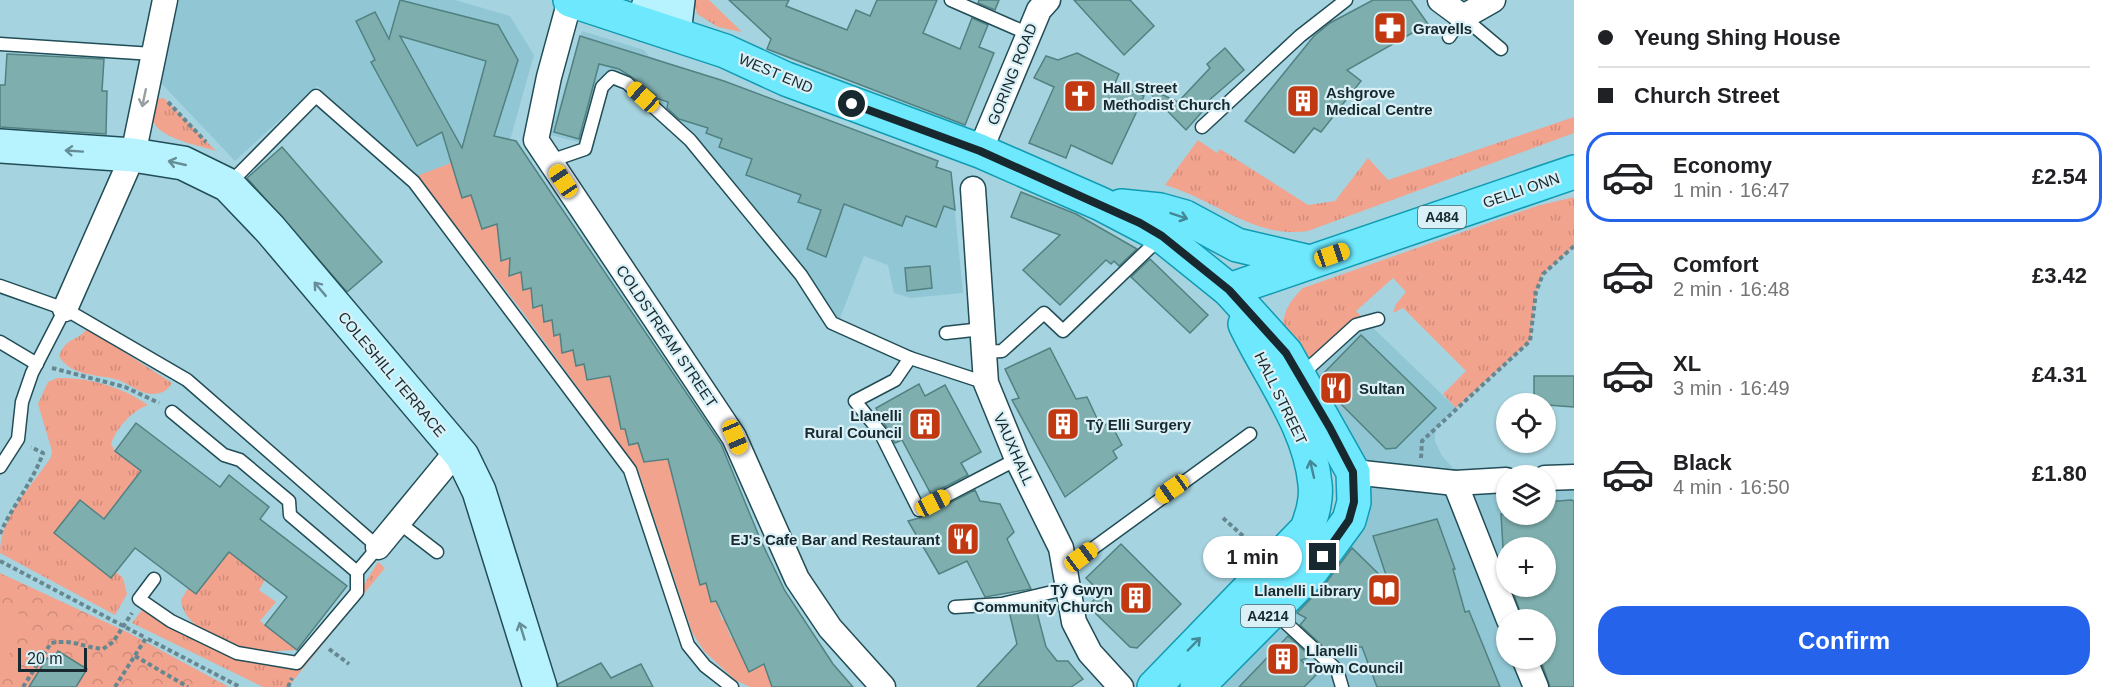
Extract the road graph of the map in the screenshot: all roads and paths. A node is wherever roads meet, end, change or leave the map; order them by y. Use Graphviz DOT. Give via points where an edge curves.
graph roads {
  1 [pos="165,0"];
  2 [pos="570,0"];
  3 [pos="678,0"];
  4 [pos="951,0"];
  5 [pos="1048,0"];
  6 [pos="1346,0"];
  7 [pos="1440,0"];
  8 [pos="1493,0"];
  9 [pos="1463,17"];
  10 [pos="656,19"];
  11 [pos="1029,34"];
  12 [pos="1449,37"];
  13 [pos="0,44"];
  14 [pos="1502,49"];
  15 [pos="153,54"];
  16 [pos="148,80"];
  17 [pos="1202,127"];
  18 [pos="208,144"];
  19 [pos="0,146"];
  20 [pos="980,151"];
  21 [pos="133,155"];
  22 [pos="550,161"];
  23 [pos="1574,172"];
  24 [pos="228,185"];
  25 [pos="974,189"];
  26 [pos="1101,204"];
  27 [pos="1162,236"];
  28 [pos="1574,246"];
  29 [pos="1310,262"];
  30 [pos="0,286"];
  31 [pos="1229,290"];
  32 [pos="65,309"];
  33 [pos="1378,319"];
  34 [pos="946,333"];
  35 [pos="983,340"];
  36 [pos="0,342"];
  37 [pos="910,358"];
  38 [pos="37,364"];
  39 [pos="1300,376"];
  40 [pos="986,383"];
  41 [pos="172,412"];
  42 [pos="1250,434"];
  43 [pos="18,439"];
  44 [pos="457,451"];
  45 [pos="1017,459"];
  46 [pos="0,467"];
  47 [pos="1574,477"];
  48 [pos="1556,478"];
  49 [pos="1418,479"];
  50 [pos="1496,481"];
  51 [pos="1455,483"];
  52 [pos="1353,487"];
  53 [pos="1223,518"];
  54 [pos="398,522"];
  55 [pos="0,534"];
  56 [pos="378,547"];
  57 [pos="437,552"];
  58 [pos="0,561"];
  59 [pos="1273,564"];
  60 [pos="357,572"];
  61 [pos="1067,578"];
  62 [pos="154,579"];
  63 [pos="139,599"];
  64 [pos="955,607"];
  65 [pos="1505,609"];
  66 [pos="1273,611"];
  67 [pos="125,627"];
  68 [pos="146,638"];
  69 [pos="317,640"];
  70 [pos="135,656"];
  71 [pos="349,664"];
  72 [pos="1529,669"];
  73 [pos="23,687"];
  74 [pos="115,687"];
  75 [pos="188,687"];
  76 [pos="240,687"];
  77 [pos="540,687"];
  78 [pos="732,687"];
  79 [pos="883,687"];
  80 [pos="1121,687"];
  81 [pos="1154,687"];
  82 [pos="1197,687"];
  83 [pos="1342,687"];
  84 [pos="1536,687"];
  1 -- 15 [label="street"];
  2 -- 10 [label="main road, WEST END"];
  2 -- 22 [label="street, COLDSTREAM STREET" via="536,140"];
  3 -- 10 [label="main road"];
  4 -- 11 [label="lane"];
  5 -- 11 [label="street, GORING ROAD"];
  6 -- 17 [label="lane" via="1300,36"];
  7 -- 9 [label="street"];
  8 -- 9 [label="street"];
  9 -- 12 [label="lane"];
  9 -- 14 [label="lane"];
  10 -- 20 [label="main road, WEST END" via="786,79"];
  11 -- 20 [label="street, GORING ROAD"];
  13 -- 15 [label="lane"];
  15 -- 16 [label="street"];
  16 -- 18 [label="path"];
  16 -- 21 [label="street, one-way"];
  21 -- 19 [label="main road, COLESHILL TERRACE, one-way"];
  20 -- 26 [label="main road, HALL STREET"];
  24 -- 21 [label="main road, COLESHILL TERRACE, one-way" via="183,164"];
  21 -- 32 [label="street"];
  22 -- 37 [label="lane" via="585,149 603,87 612,76 627,83 690,140 801,275 832,323"];
  22 -- 79 [label="street, COLDSTREAM STREET" via="735,437 796,579 830,627"];
  23 -- 29 [label="main road, GELLI ONN / A484"];
  44 -- 24 [label="main road, COLESHILL TERRACE, one-way"];
  24 -- 78 [label="lane" via="316,96 414,182 630,470 688,645 705,666"];
  25 -- 35 [label="street, VAUXHALL"];
  26 -- 27 [label="main road, HALL STREET"];
  26 -- 29 [label="main road, one-way" via="1160,210 1185,217 1237,244"];
  27 -- 31 [label="main road, HALL STREET"];
  27 -- 35 [label="lane" via="1063,331 1044,313 1002,351"];
  28 -- 49 [label="path" via="1543,274 1536,292 1530,341 1422,441"];
  29 -- 31 [label="main road, GELLI ONN / A484"];
  30 -- 32 [label="lane"];
  31 -- 39 [label="main road, HALL STREET" via="1286,353"];
  59 -- 31 [label="main road, HALL STREET / A4214, one-way" via="1307,530 1316,486 1300,431"];
  32 -- 38 [label="lane"];
  32 -- 56 [label="lane" via="187,380"];
  33 -- 39 [label="lane" via="1356,325"];
  34 -- 35 [label="lane"];
  35 -- 40 [label="street, VAUXHALL"];
  36 -- 38 [label="lane"];
  37 -- 40 [label="lane"];
  37 -- 45 [label="lane" via="895,380 855,401 880,432 919,510"];
  38 -- 41 [label="path" via="125,387"];
  38 -- 43 [label="lane" via="22,402"];
  39 -- 52 [label="main road, HALL STREET"];
  40 -- 45 [label="street, VAUXHALL"];
  41 -- 60 [label="lane" via="289,501 290,515"];
  42 -- 61 [label="lane"];
  43 -- 46 [label="lane"];
  43 -- 55 [label="path" via="43,453"];
  44 -- 54 [label="street"];
  77 -- 44 [label="main road, COLESHILL TERRACE, one-way" via="479,491"];
  45 -- 61 [label="street, VAUXHALL" via="1061,548"];
  47 -- 48 [label="street"];
  49 -- 51 [label="street"];
  49 -- 52 [label="street"];
  50 -- 51 [label="street"];
  51 -- 65 [label="street"];
  52 -- 66 [label="main road, A4214" via="1349,520 1336,541"];
  53 -- 59 [label="path"];
  54 -- 56 [label="street"];
  54 -- 57 [label="lane"];
  56 -- 60 [label="lane"];
  58 -- 67 [label="path"];
  81 -- 59 [label="main road, A4214, one-way"];
  60 -- 69 [label="lane" via="357,592"];
  61 -- 64 [label="lane" via="1002,604"];
  61 -- 80 [label="street, VAUXHALL" via="1074,622 1090,653"];
  62 -- 63 [label="lane"];
  63 -- 67 [label="path"];
  63 -- 69 [label="lane" via="171,621 237,653 297,663"];
  66 -- 82 [label="main road, A4214"];
  66 -- 83 [label="lane" via="1337,670"];
  67 -- 68 [label="path"];
  67 -- 73 [label="path" via="103,649 68,640 51,644"];
  68 -- 70 [label="path"];
  68 -- 76 [label="path"];
  69 -- 71 [label="path"];
  70 -- 74 [label="path"];
  70 -- 75 [label="path"];
  72 -- 84 [label="street"];
}
